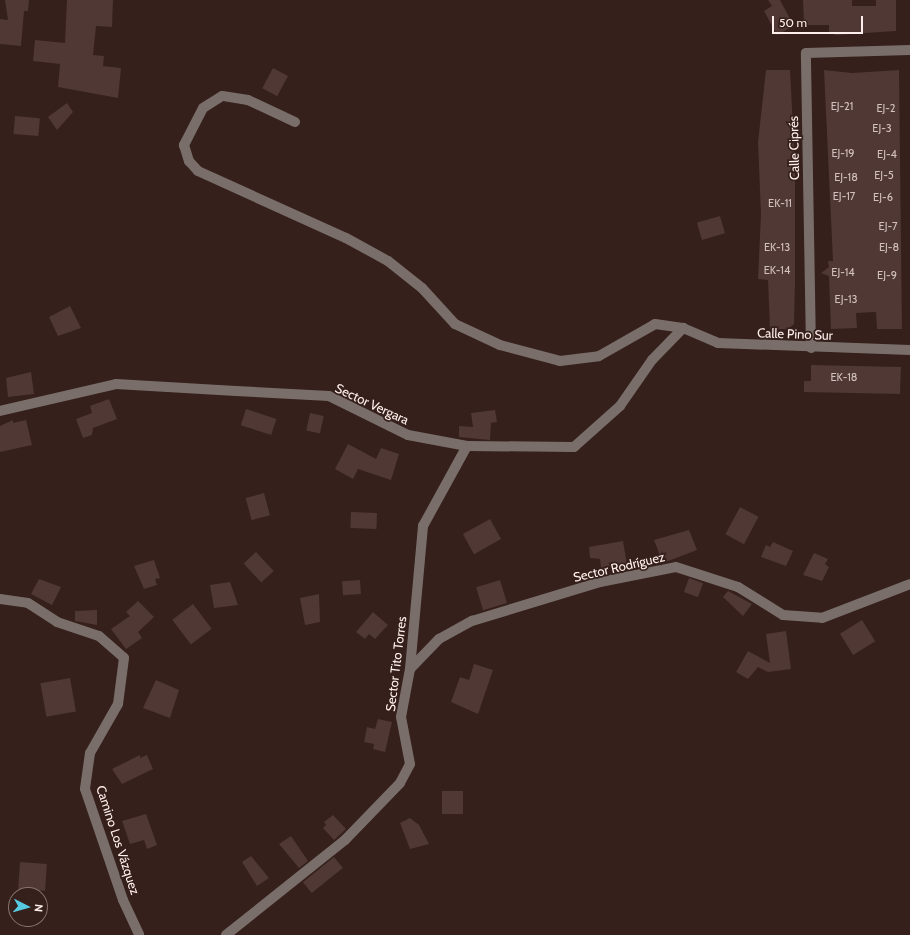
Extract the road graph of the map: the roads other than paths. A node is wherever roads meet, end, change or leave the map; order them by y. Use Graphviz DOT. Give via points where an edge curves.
graph roads {
  1 [pos="910,50"];
  2 [pos="295,122"];
  3 [pos="683,328"];
  4 [pos="811,348"];
  5 [pos="910,350"];
  6 [pos="0,411"];
  7 [pos="467,446"];
  8 [pos="910,584"];
  9 [pos="0,599"];
  10 [pos="410,670"];
  11 [pos="139,935"];
  12 [pos="226,935"];
  1 -- 4 [label="street, Calle Ciprés" via="806,53"];
  2 -- 3 [label="street, Calle Pino Sur" via="248,100 222,96 203,108 184,145 189,161 198,171 346,238 388,261 422,288 455,324 500,345 560,361 599,356 655,324"];
  3 -- 4 [label="street, Calle Pino Sur" via="718,343"];
  3 -- 7 [label="street, Sector Vergara" via="652,360 620,406 574,446"];
  4 -- 5 [label="street, Calle Pino Sur"];
  6 -- 7 [label="street, Sector Vergara" via="116,384 329,396 408,435"];
  7 -- 10 [label="street, Sector Tito Torres" via="424,526"];
  8 -- 10 [label="street, Sector Rodríguez" via="822,618 783,615 738,587 676,567 600,582 472,621 439,639"];
  9 -- 11 [label="street, Camino Los Vázquez" via="28,603 57,622 99,636 124,658 118,704 90,753 85,789 123,900"];
  10 -- 12 [label="street, Sector Tito Torres" via="401,717 410,764 400,783 345,840"];
}
